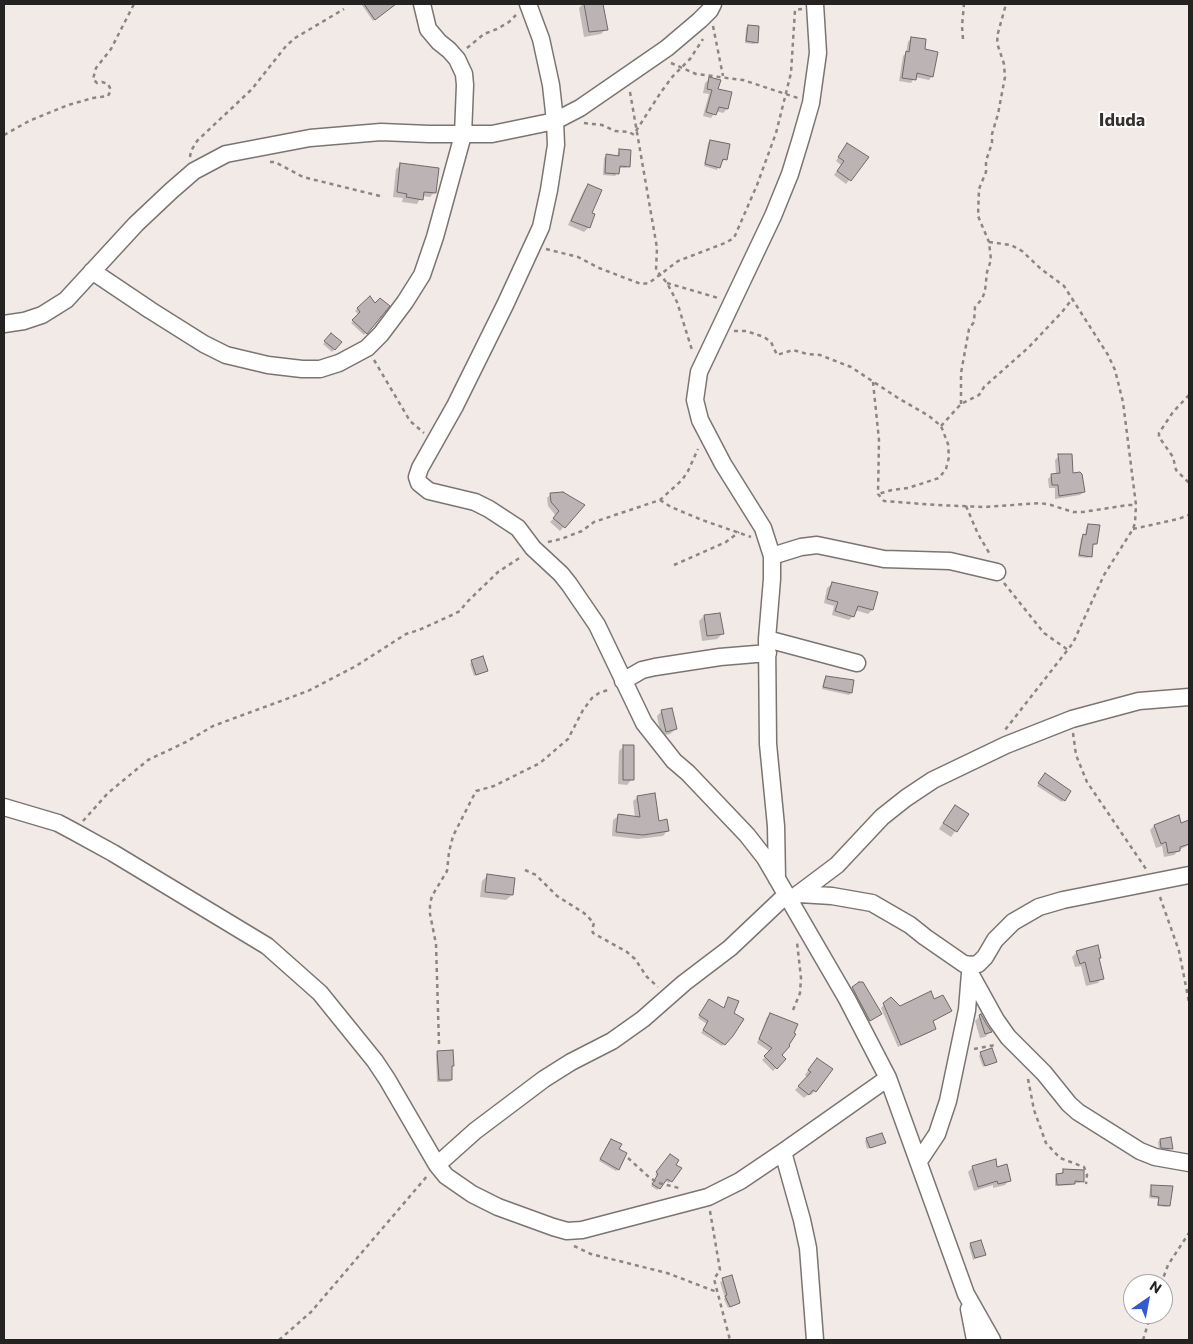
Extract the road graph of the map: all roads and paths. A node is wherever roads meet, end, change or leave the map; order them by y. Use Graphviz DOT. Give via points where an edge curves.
graph roads {
  1 [pos="134,4"];
  2 [pos="422,4"];
  3 [pos="964,4"];
  4 [pos="1006,4"];
  5 [pos="816,6"];
  6 [pos="523,8"];
  7 [pos="344,9"];
  8 [pos="710,10"];
  9 [pos="963,39"];
  10 [pos="457,59"];
  11 [pos="681,68"];
  12 [pos="628,75"];
  13 [pos="723,76"];
  14 [pos="786,94"];
  15 [pos="810,103"];
  16 [pos="559,120"];
  17 [pos="636,132"];
  18 [pos="4,135"];
  19 [pos="463,135"];
  20 [pos="637,136"];
  21 [pos="267,162"];
  22 [pos="194,170"];
  23 [pos="380,196"];
  24 [pos="989,242"];
  25 [pos="532,246"];
  26 [pos="92,271"];
  27 [pos="660,275"];
  28 [pos="667,283"];
  29 [pos="1073,298"];
  30 [pos="733,302"];
  31 [pos="4,324"];
  32 [pos="719,330"];
  33 [pos="367,348"];
  34 [pos="699,372"];
  35 [pos="874,382"];
  36 [pos="1189,395"];
  37 [pos="961,404"];
  38 [pos="941,426"];
  39 [pos="440,433"];
  40 [pos="709,438"];
  41 [pos="1189,483"];
  42 [pos="878,494"];
  43 [pos="660,500"];
  44 [pos="966,506"];
  45 [pos="1136,506"];
  46 [pos="1189,515"];
  47 [pos="1133,529"];
  48 [pos="739,532"];
  49 [pos="537,545"];
  50 [pos="770,549"];
  51 [pos="674,564"];
  52 [pos="997,572"];
  53 [pos="767,646"];
  54 [pos="1068,650"];
  55 [pos="857,663"];
  56 [pos="623,683"];
  57 [pos="1189,697"];
  58 [pos="1072,719"];
  59 [pos="1002,733"];
  60 [pos="4,807"];
  61 [pos="72,831"];
  62 [pos="526,870"];
  63 [pos="1189,875"];
  64 [pos="777,881"];
  65 [pos="1154,881"];
  66 [pos="791,897"];
  67 [pos="800,919"];
  68 [pos="971,969"];
  69 [pos="670,995"];
  70 [pos="1189,1002"];
  71 [pos="793,1010"];
  72 [pos="438,1044"];
  73 [pos="1000,1046"];
  74 [pos="958,1054"];
  75 [pos="1027,1075"];
  76 [pos="888,1078"];
  77 [pos="784,1152"];
  78 [pos="628,1158"];
  79 [pos="918,1161"];
  80 [pos="1189,1163"];
  81 [pos="437,1164"];
  82 [pos="1086,1184"];
  83 [pos="679,1188"];
  84 [pos="708,1197"];
  85 [pos="567,1232"];
  86 [pos="1189,1233"];
  87 [pos="1165,1274"];
  88 [pos="717,1292"];
  89 [pos="966,1294"];
  90 [pos="1148,1324"];
  91 [pos="279,1340"];
  92 [pos="730,1340"];
  93 [pos="815,1340"];
  94 [pos="975,1340"];
  95 [pos="992,1340"];
  96 [pos="1143,1340"];
  1 -- 18 [label="path" via="111,49 96,68 93,79 96,83 108,84 111,90 108,96 68,105"];
  2 -- 10 [label="street" via="428,29"];
  3 -- 9 [label="path"];
  4 -- 24 [label="path" via="997,43 1005,77 986,172 979,190 978,216"];
  5 -- 14 [label="path" via="796,10"];
  5 -- 15 [label="street" via="818,53"];
  6 -- 10 [label="path" via="509,22 472,42"];
  6 -- 16 [label="street" via="541,39"];
  7 -- 22 [label="path" via="286,46 252,89 197,141 191,151 190,161"];
  8 -- 11 [label="path" via="704,37 694,55"];
  8 -- 12 [label="street" via="667,48"];
  8 -- 13 [label="path"];
  10 -- 19 [label="street" via="465,85"];
  11 -- 13 [label="path" via="696,74"];
  11 -- 17 [label="path" via="661,92"];
  12 -- 16 [label="street"];
  12 -- 17 [label="path"];
  13 -- 14 [label="path"];
  14 -- 15 [label="path"];
  14 -- 27 [label="path" via="776,133 734,238 678,261"];
  15 -- 30 [label="street" via="790,174"];
  16 -- 19 [label="street" via="492,134"];
  16 -- 20 [label="path" via="572,124 596,124"];
  16 -- 25 [label="street" via="549,190 541,227"];
  17 -- 20 [label="path"];
  19 -- 22 [label="street" via="381,132 310,138 226,154"];
  19 -- 33 [label="street" via="422,275 381,334"];
  20 -- 27 [label="path" via="657,248 655,265"];
  21 -- 23 [label="path" via="275,162 304,177"];
  22 -- 26 [label="street"];
  24 -- 29 [label="path" via="1011,245 1022,251 1064,286"];
  24 -- 37 [label="path" via="991,260 986,272 985,291 975,307 961,373"];
  25 -- 27 [label="path" via="578,257 641,284 649,283"];
  25 -- 39 [label="street"];
  26 -- 31 [label="street" via="66,300 42,315"];
  26 -- 33 [label="street" via="204,344 234,357 286,368 320,369"];
  27 -- 28 [label="path"];
  28 -- 30 [label="path"];
  28 -- 34 [label="path" via="683,318"];
  29 -- 37 [label="path" via="1029,347 979,395"];
  29 -- 45 [label="path" via="1108,356 1119,383"];
  30 -- 32 [label="street"];
  32 -- 34 [label="street"];
  32 -- 35 [label="path" via="756,333 771,342 777,355 794,350 833,359"];
  33 -- 39 [label="path" via="410,421 425,434"];
  34 -- 40 [label="street" via="695,400"];
  35 -- 38 [label="path"];
  35 -- 42 [label="path" via="880,440"];
  36 -- 41 [label="path" via="1159,433 1173,457 1176,470"];
  37 -- 38 [label="path"];
  38 -- 42 [label="path" via="949,457 939,478"];
  39 -- 49 [label="street" via="420,468 419,483 429,491 475,502 489,509"];
  40 -- 43 [label="path" via="698,450 682,480"];
  40 -- 50 [label="street" via="763,528"];
  42 -- 44 [label="path" via="884,501 895,503"];
  43 -- 48 [label="path" via="702,520"];
  43 -- 49 [label="path" via="594,522 582,531 561,539"];
  44 -- 45 [label="path" via="1040,504 1083,512"];
  44 -- 52 [label="path"];
  45 -- 47 [label="path"];
  46 -- 47 [label="path"];
  47 -- 54 [label="path" via="1104,575"];
  48 -- 50 [label="path"];
  48 -- 51 [label="path" via="726,542"];
  49 -- 56 [label="street" via="597,626"];
  49 -- 61 [label="path" via="498,572 460,611 406,634 356,666 308,691 213,726 148,760 108,793"];
  50 -- 52 [label="street" via="817,545 884,559 950,561"];
  50 -- 53 [label="street" via="772,579"];
  52 -- 54 [label="path" via="1044,633"];
  53 -- 55 [label="street"];
  53 -- 56 [label="street" via="642,670"];
  53 -- 64 [label="street" via="768,744 776,826"];
  54 -- 59 [label="path"];
  56 -- 64 [label="street" via="644,723 674,762 747,835 765,858"];
  56 -- 72 [label="path" via="592,698 582,710 568,739 540,763 494,786 476,791 471,798 453,836 447,871 430,904 436,944"];
  57 -- 58 [label="street" via="1138,701"];
  58 -- 65 [label="path" via="1076,754 1087,782"];
  58 -- 66 [label="street" via="1006,745 933,780 882,817 837,865"];
  60 -- 61 [label="street" via="58,823"];
  61 -- 81 [label="street" via="267,946 320,993 379,1067"];
  62 -- 69 [label="path" via="584,913 594,923 593,933 627,952 647,977"];
  63 -- 65 [label="street"];
  64 -- 66 [label="street"];
  65 -- 68 [label="street" via="1039,907 1013,922"];
  65 -- 70 [label="path" via="1179,951"];
  66 -- 67 [label="street"];
  66 -- 68 [label="street" via="832,896 872,903 910,925"];
  66 -- 69 [label="street"];
  67 -- 71 [label="path" via="797,945 800,993"];
  67 -- 76 [label="street"];
  68 -- 74 [label="street"];
  68 -- 80 [label="street" via="1008,1037 1069,1104 1140,1151"];
  69 -- 81 [label="street" via="612,1041 570,1062 516,1098"];
  73 -- 74 [label="path" via="986,1046"];
  74 -- 79 [label="street" via="937,1134"];
  75 -- 82 [label="path" via="1038,1124 1046,1143 1066,1162 1084,1167"];
  76 -- 77 [label="street"];
  76 -- 79 [label="street"];
  77 -- 84 [label="street" via="740,1181"];
  77 -- 93 [label="street" via="808,1248"];
  78 -- 83 [label="path" via="650,1178"];
  79 -- 89 [label="street"];
  81 -- 85 [label="street" via="456,1184 489,1203"];
  81 -- 91 [label="path" via="311,1312"];
  84 -- 85 [label="street"];
  84 -- 88 [label="path" via="720,1270 714,1279"];
  85 -- 88 [label="path" via="571,1243 585,1251 667,1273"];
  86 -- 87 [label="path"];
  88 -- 92 [label="path"];
  89 -- 94 [label="street"];
  89 -- 95 [label="street"];
  90 -- 96 [label="path"];
}
